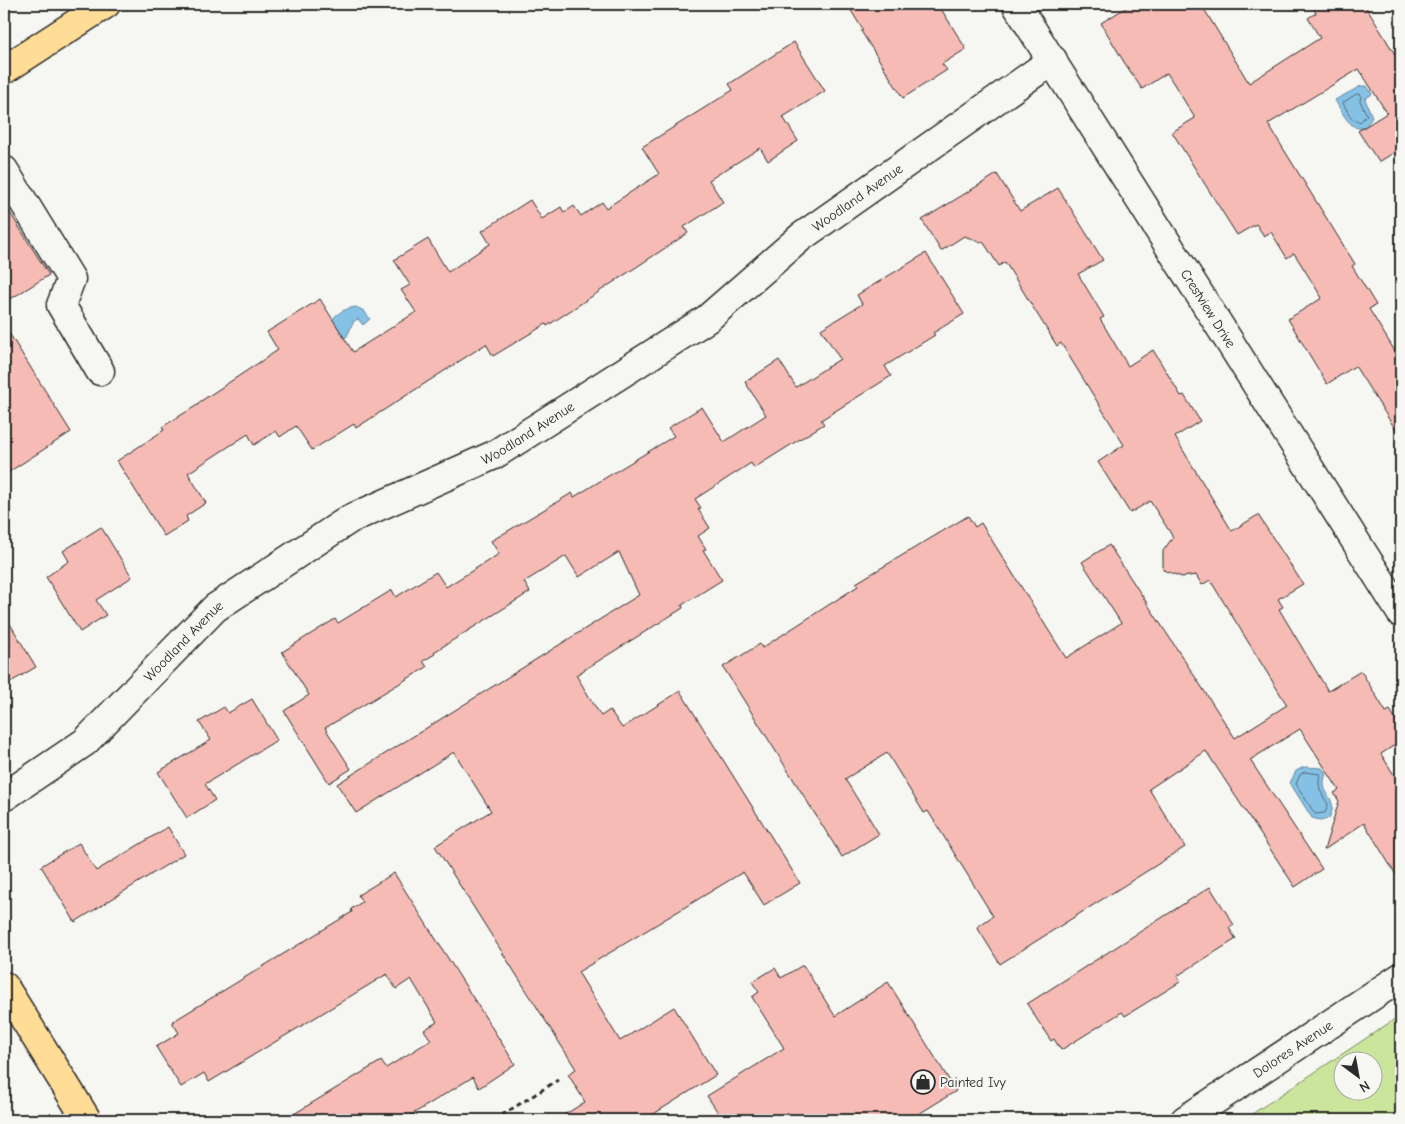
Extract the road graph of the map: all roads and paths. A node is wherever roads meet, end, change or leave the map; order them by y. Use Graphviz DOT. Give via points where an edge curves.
graph roads {
  1 [pos="1016,4"];
  2 [pos="95,7"];
  3 [pos="1053,60"];
  4 [pos="4,70"];
  5 [pos="4,170"];
  6 [pos="100,371"];
  7 [pos="1401,613"];
  8 [pos="4,797"];
  9 [pos="1401,977"];
  10 [pos="4,986"];
  11 [pos="558,1080"];
  12 [pos="87,1120"];
  13 [pos="494,1120"];
  14 [pos="1185,1120"];
  1 -- 3 [label="street, Crestview Drive"];
  2 -- 4 [label="main road"];
  3 -- 7 [label="street, Crestview Drive"];
  3 -- 8 [label="street, Woodland Avenue" via="801,238 707,319 494,455 350,519 215,608 85,742"];
  5 -- 6 [label="street" via="71,279 61,305"];
  9 -- 14 [label="street, Dolores Avenue"];
  10 -- 12 [label="main road"];
  11 -- 13 [label="path"];
}
